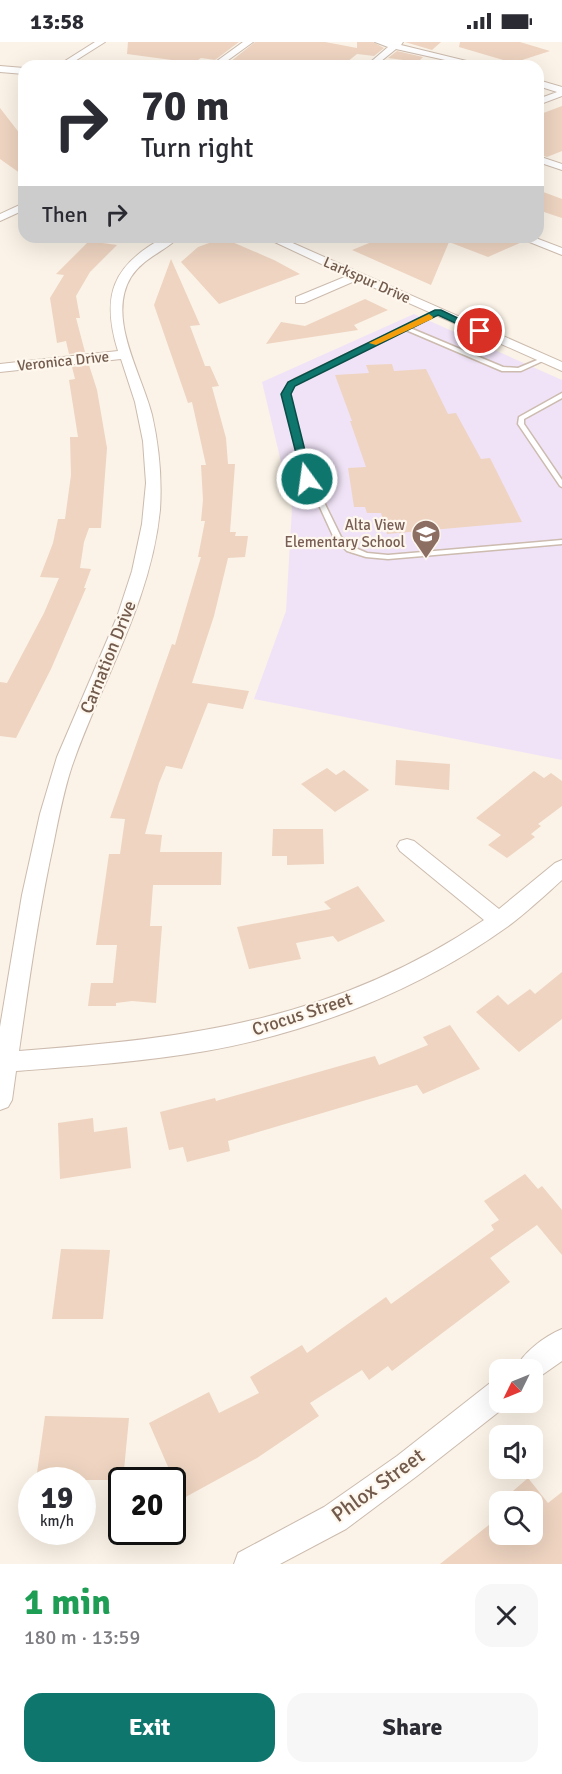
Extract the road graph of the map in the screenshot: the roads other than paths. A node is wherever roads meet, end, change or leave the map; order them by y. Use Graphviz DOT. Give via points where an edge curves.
graph roads {
  1 [pos="100,42"];
  2 [pos="249,42"];
  3 [pos="379,42"];
  4 [pos="397,43"];
  5 [pos="71,60"];
  6 [pos="223,60"];
  7 [pos="377,60"];
  8 [pos="461,60"];
  9 [pos="0,69"];
  10 [pos="18,70"];
  11 [pos="544,85"];
  12 [pos="562,92"];
  13 [pos="544,100"];
  14 [pos="544,161"];
  15 [pos="562,167"];
  16 [pos="18,209"];
  17 [pos="0,218"];
  18 [pos="163,243"];
  19 [pos="283,243"];
  20 [pos="539,243"];
  21 [pos="562,252"];
  22 [pos="357,276"];
  23 [pos="300,300"];
  24 [pos="438,312"];
  25 [pos="406,328"];
  26 [pos="127,354"];
  27 [pos="544,359"];
  28 [pos="562,367"];
  29 [pos="0,368"];
  30 [pos="562,395"];
  31 [pos="551,401"];
  32 [pos="562,406"];
  33 [pos="562,485"];
  34 [pos="562,542"];
  35 [pos="407,846"];
  36 [pos="562,868"];
  37 [pos="499,921"];
  38 [pos="6,1062"];
  39 [pos="0,1100"];
  40 [pos="562,1343"];
  41 [pos="542,1359"];
  42 [pos="489,1402"];
  43 [pos="249,1564"];
  1 -- 5 [label="street"];
  2 -- 6 [label="street"];
  3 -- 4 [label="street"];
  4 -- 7 [label="street"];
  4 -- 8 [label="street"];
  9 -- 10 [label="street"];
  11 -- 12 [label="street"];
  12 -- 13 [label="street"];
  14 -- 15 [label="street"];
  16 -- 17 [label="street"];
  18 -- 26 [label="street, Carnation Drive" via="131,269 115,302"];
  19 -- 22 [label="street, Larkspur Drive"];
  20 -- 21 [label="street"];
  22 -- 23 [label="street"];
  22 -- 24 [label="street, Larkspur Drive"];
  24 -- 25 [label="lane"];
  24 -- 27 [label="street, Larkspur Drive"];
  25 -- 27 [label="lane" via="502,369 519,370"];
  25 -- 34 [label="lane" via="297,380 286,394 307,479 338,538 350,549 388,557"];
  26 -- 29 [label="street, Veronica Drive"];
  26 -- 38 [label="street, Carnation Drive" via="145,414 153,469 151,522 139,577 121,630 61,771 43,842"];
  27 -- 28 [label="street, Larkspur Drive"];
  30 -- 31 [label="lane"];
  31 -- 32 [label="lane"];
  31 -- 33 [label="lane" via="521,418 521,424"];
  35 -- 37 [label="street"];
  36 -- 37 [label="street, Crocus Street"];
  37 -- 38 [label="street, Crocus Street" via="407,975 294,1020 154,1049"];
  38 -- 39 [label="street, Carnation Drive"];
  40 -- 41 [label="street"];
  42 -- 43 [label="street, Phlox Street" via="335,1518"];
}
